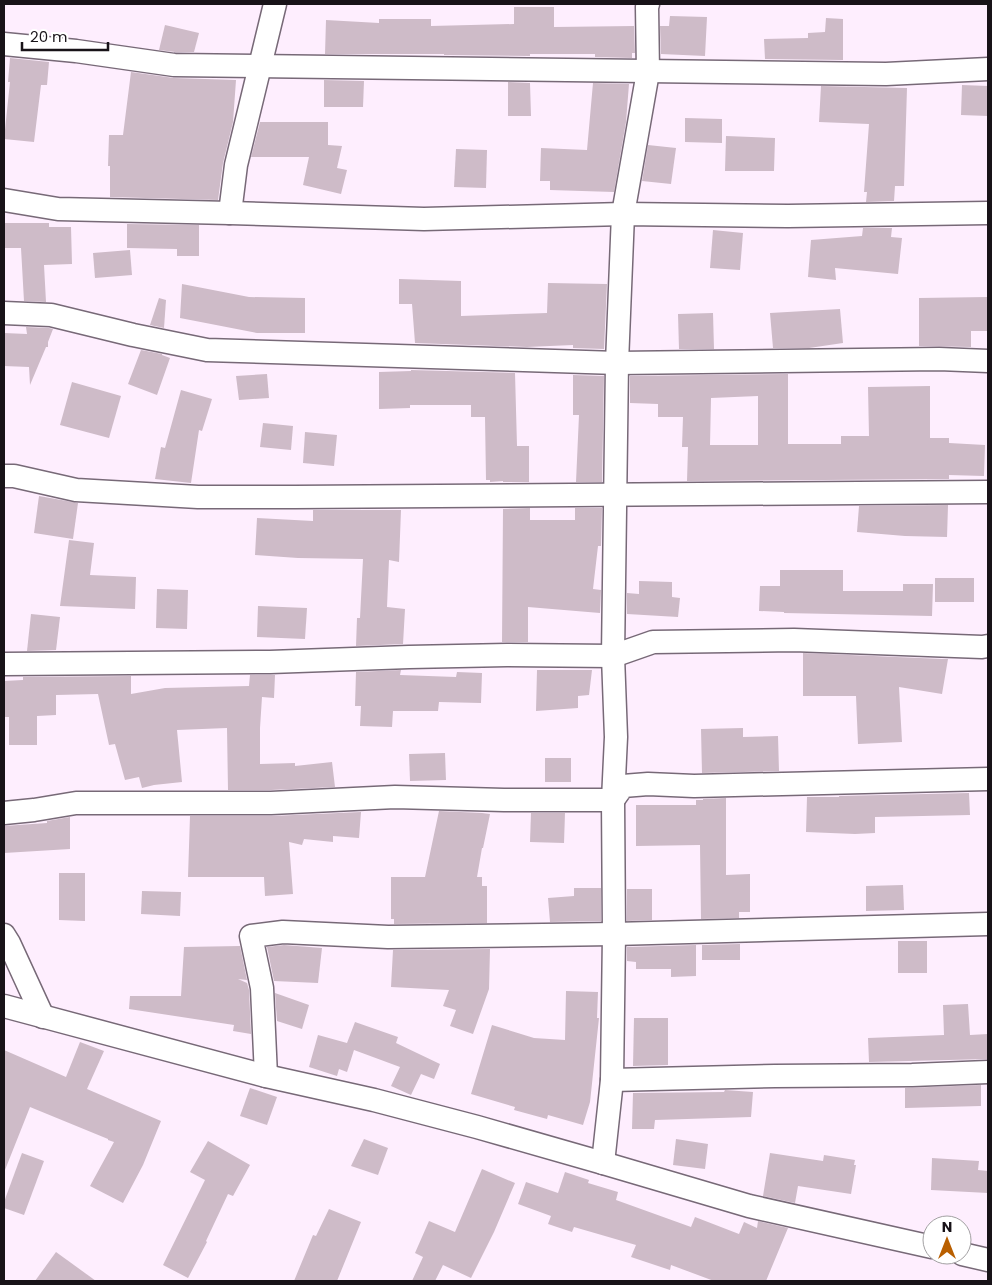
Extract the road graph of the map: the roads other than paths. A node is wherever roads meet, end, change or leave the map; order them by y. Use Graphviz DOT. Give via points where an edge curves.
graph roads {
  1 [pos="275,4"];
  2 [pos="648,4"];
  3 [pos="4,44"];
  4 [pos="260,66"];
  5 [pos="988,69"];
  6 [pos="648,72"];
  7 [pos="4,200"];
  8 [pos="230,213"];
  9 [pos="988,213"];
  10 [pos="623,214"];
  11 [pos="4,313"];
  12 [pos="988,361"];
  13 [pos="617,363"];
  14 [pos="4,476"];
  15 [pos="988,492"];
  16 [pos="616,495"];
  17 [pos="988,646"];
  18 [pos="613,656"];
  19 [pos="4,664"];
  20 [pos="988,780"];
  21 [pos="613,800"];
  22 [pos="4,813"];
  23 [pos="988,924"];
  24 [pos="614,934"];
  25 [pos="4,935"];
  26 [pos="4,1006"];
  27 [pos="44,1018"];
  28 [pos="988,1072"];
  29 [pos="266,1076"];
  30 [pos="612,1080"];
  31 [pos="603,1163"];
  32 [pos="922,1245"];
  33 [pos="972,1256"];
  34 [pos="988,1260"];
  1 -- 4 [label="street"];
  2 -- 6 [label="street"];
  3 -- 4 [label="street" via="174,65"];
  4 -- 6 [label="street"];
  4 -- 8 [label="street" via="236,165"];
  5 -- 6 [label="street" via="886,74"];
  6 -- 10 [label="street"];
  7 -- 8 [label="street" via="58,209"];
  8 -- 10 [label="street" via="424,219"];
  9 -- 10 [label="street"];
  10 -- 13 [label="street"];
  11 -- 13 [label="street" via="51,315 207,350"];
  12 -- 13 [label="street"];
  13 -- 16 [label="street"];
  14 -- 16 [label="street" via="76,490 198,497"];
  15 -- 16 [label="street"];
  16 -- 18 [label="street"];
  17 -- 18 [label="street" via="794,640 653,642"];
  18 -- 19 [label="street"];
  18 -- 21 [label="street" via="616,737"];
  20 -- 21 [label="street" via="694,786 648,784 623,786"];
  21 -- 22 [label="street" via="396,796 271,803 76,803"];
  21 -- 24 [label="street"];
  23 -- 24 [label="street"];
  24 -- 29 [label="street" via="388,937 283,932 251,936 262,988"];
  24 -- 30 [label="street"];
  25 -- 27 [label="street"];
  26 -- 27 [label="street"];
  27 -- 29 [label="street"];
  28 -- 30 [label="street"];
  29 -- 31 [label="street" via="477,1126"];
  30 -- 31 [label="street"];
  31 -- 32 [label="street" via="749,1206"];
  33 -- 34 [label="street"];
}
